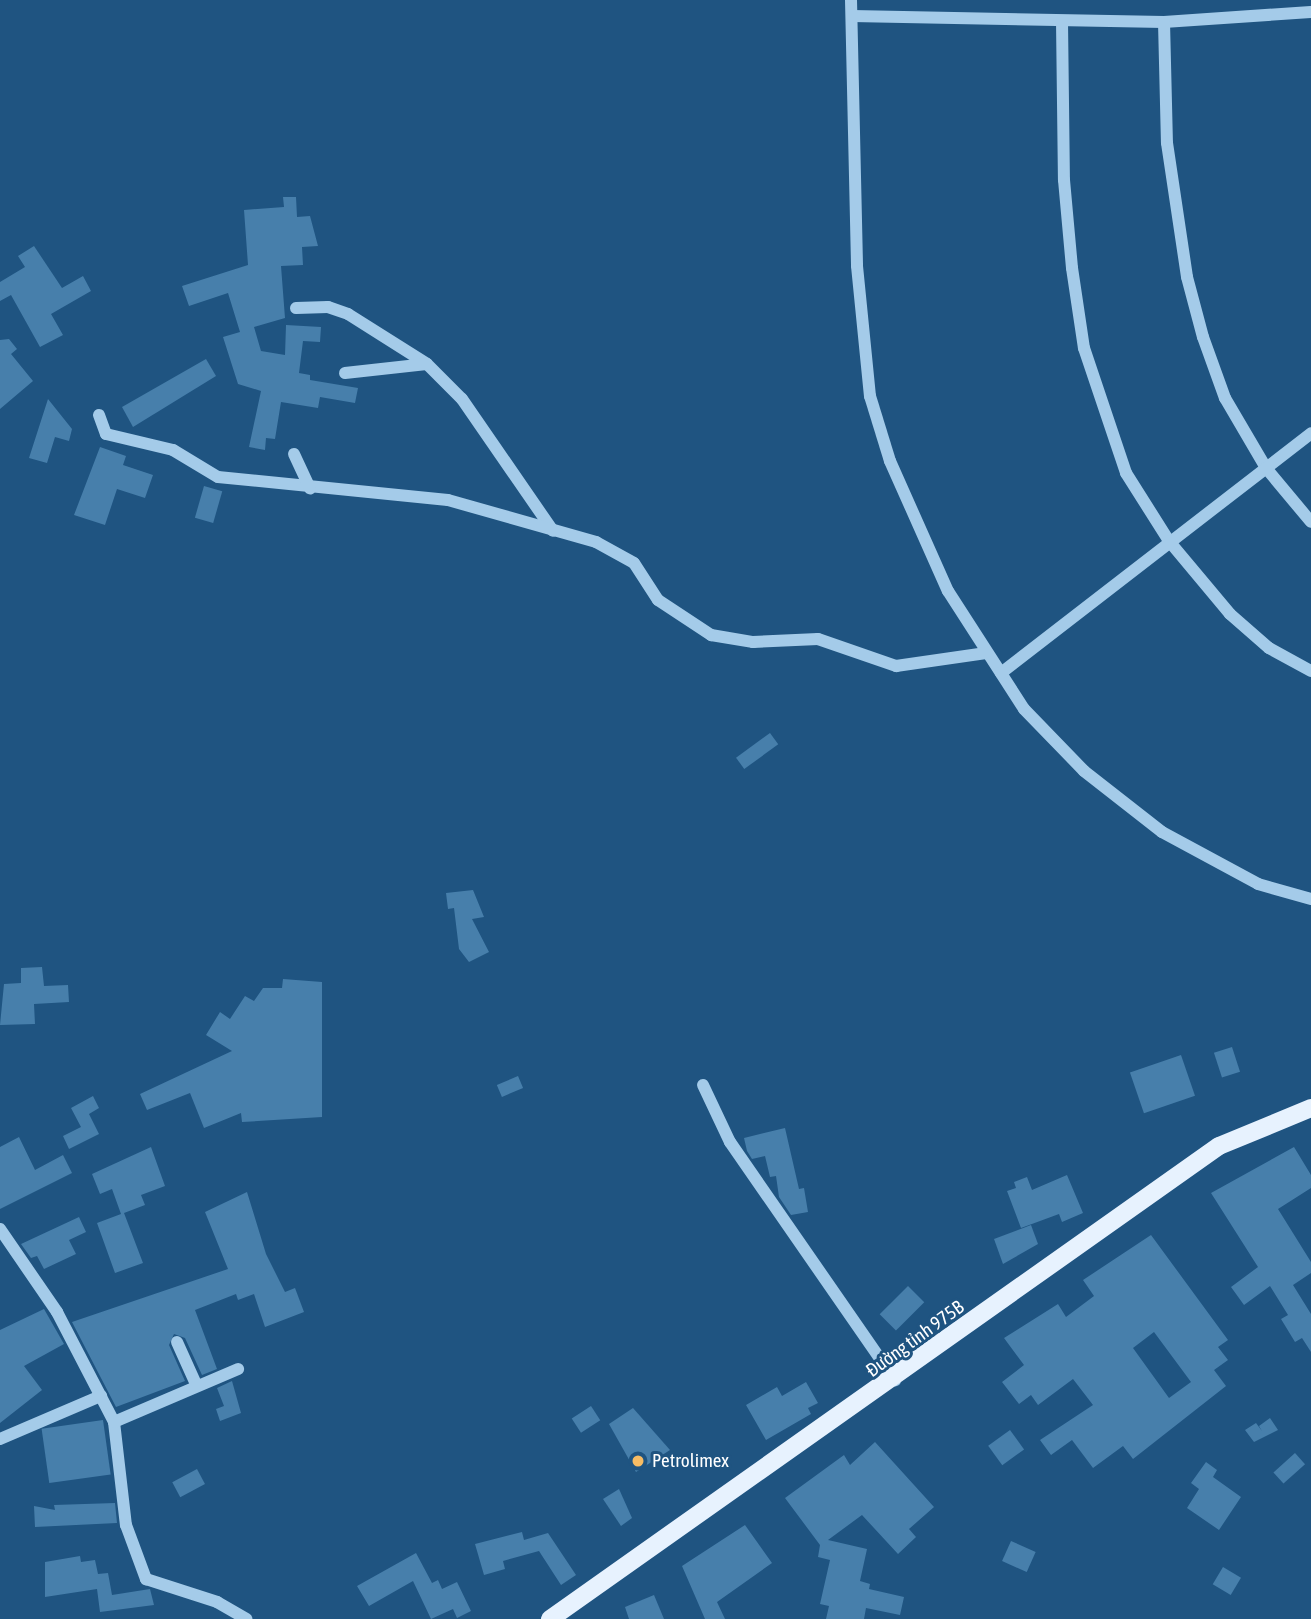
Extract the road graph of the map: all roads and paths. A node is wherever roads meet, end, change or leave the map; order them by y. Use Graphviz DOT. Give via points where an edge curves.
graph roads {
  1 [pos="852,0"];
  2 [pos="1311,12"];
  3 [pos="852,16"];
  4 [pos="1062,21"];
  5 [pos="1164,22"];
  6 [pos="296,308"];
  7 [pos="427,365"];
  8 [pos="345,373"];
  9 [pos="99,415"];
  10 [pos="1311,433"];
  11 [pos="294,454"];
  12 [pos="1266,468"];
  13 [pos="310,488"];
  14 [pos="1311,522"];
  15 [pos="555,533"];
  16 [pos="1169,541"];
  17 [pos="986,653"];
  18 [pos="1311,671"];
  19 [pos="1000,673"];
  20 [pos="1311,900"];
  21 [pos="703,1085"];
  22 [pos="1311,1108"];
  23 [pos="0,1229"];
  24 [pos="177,1342"];
  25 [pos="238,1369"];
  26 [pos="895,1380"];
  27 [pos="197,1384"];
  28 [pos="101,1396"];
  29 [pos="114,1422"];
  30 [pos="0,1439"];
  31 [pos="246,1619"];
  32 [pos="550,1619"];
  1 -- 3 [label="street"];
  2 -- 5 [label="street"];
  3 -- 4 [label="street"];
  3 -- 17 [label="street" via="857,266 870,396 915,521 948,591"];
  4 -- 5 [label="street"];
  4 -- 16 [label="street" via="1064,180 1084,348 1126,473"];
  5 -- 12 [label="street" via="1167,143 1187,277 1225,398"];
  6 -- 7 [label="street" via="328,307 348,314"];
  7 -- 8 [label="street"];
  7 -- 15 [label="street" via="462,399"];
  9 -- 13 [label="street" via="106,434 173,450 218,477"];
  10 -- 12 [label="street"];
  11 -- 13 [label="street"];
  12 -- 14 [label="street"];
  12 -- 16 [label="street"];
  13 -- 15 [label="street" via="448,500"];
  15 -- 17 [label="street" via="618,551 634,562 658,600 711,635 753,642 818,639 896,666"];
  16 -- 18 [label="street" via="1230,614 1269,648"];
  16 -- 19 [label="street"];
  17 -- 19 [label="street"];
  19 -- 20 [label="street" via="1024,709 1084,772 1162,831 1258,884"];
  21 -- 26 [label="street" via="730,1142"];
  22 -- 26 [label="main road, Đường tỉnh 975B" via="1219,1146"];
  23 -- 28 [label="street" via="57,1312"];
  24 -- 27 [label="street"];
  25 -- 27 [label="street"];
  26 -- 32 [label="main road, Đường tỉnh 975B"];
  27 -- 29 [label="street"];
  28 -- 29 [label="street"];
  28 -- 30 [label="street"];
  29 -- 31 [label="street" via="126,1525 146,1579 217,1602"];
}
